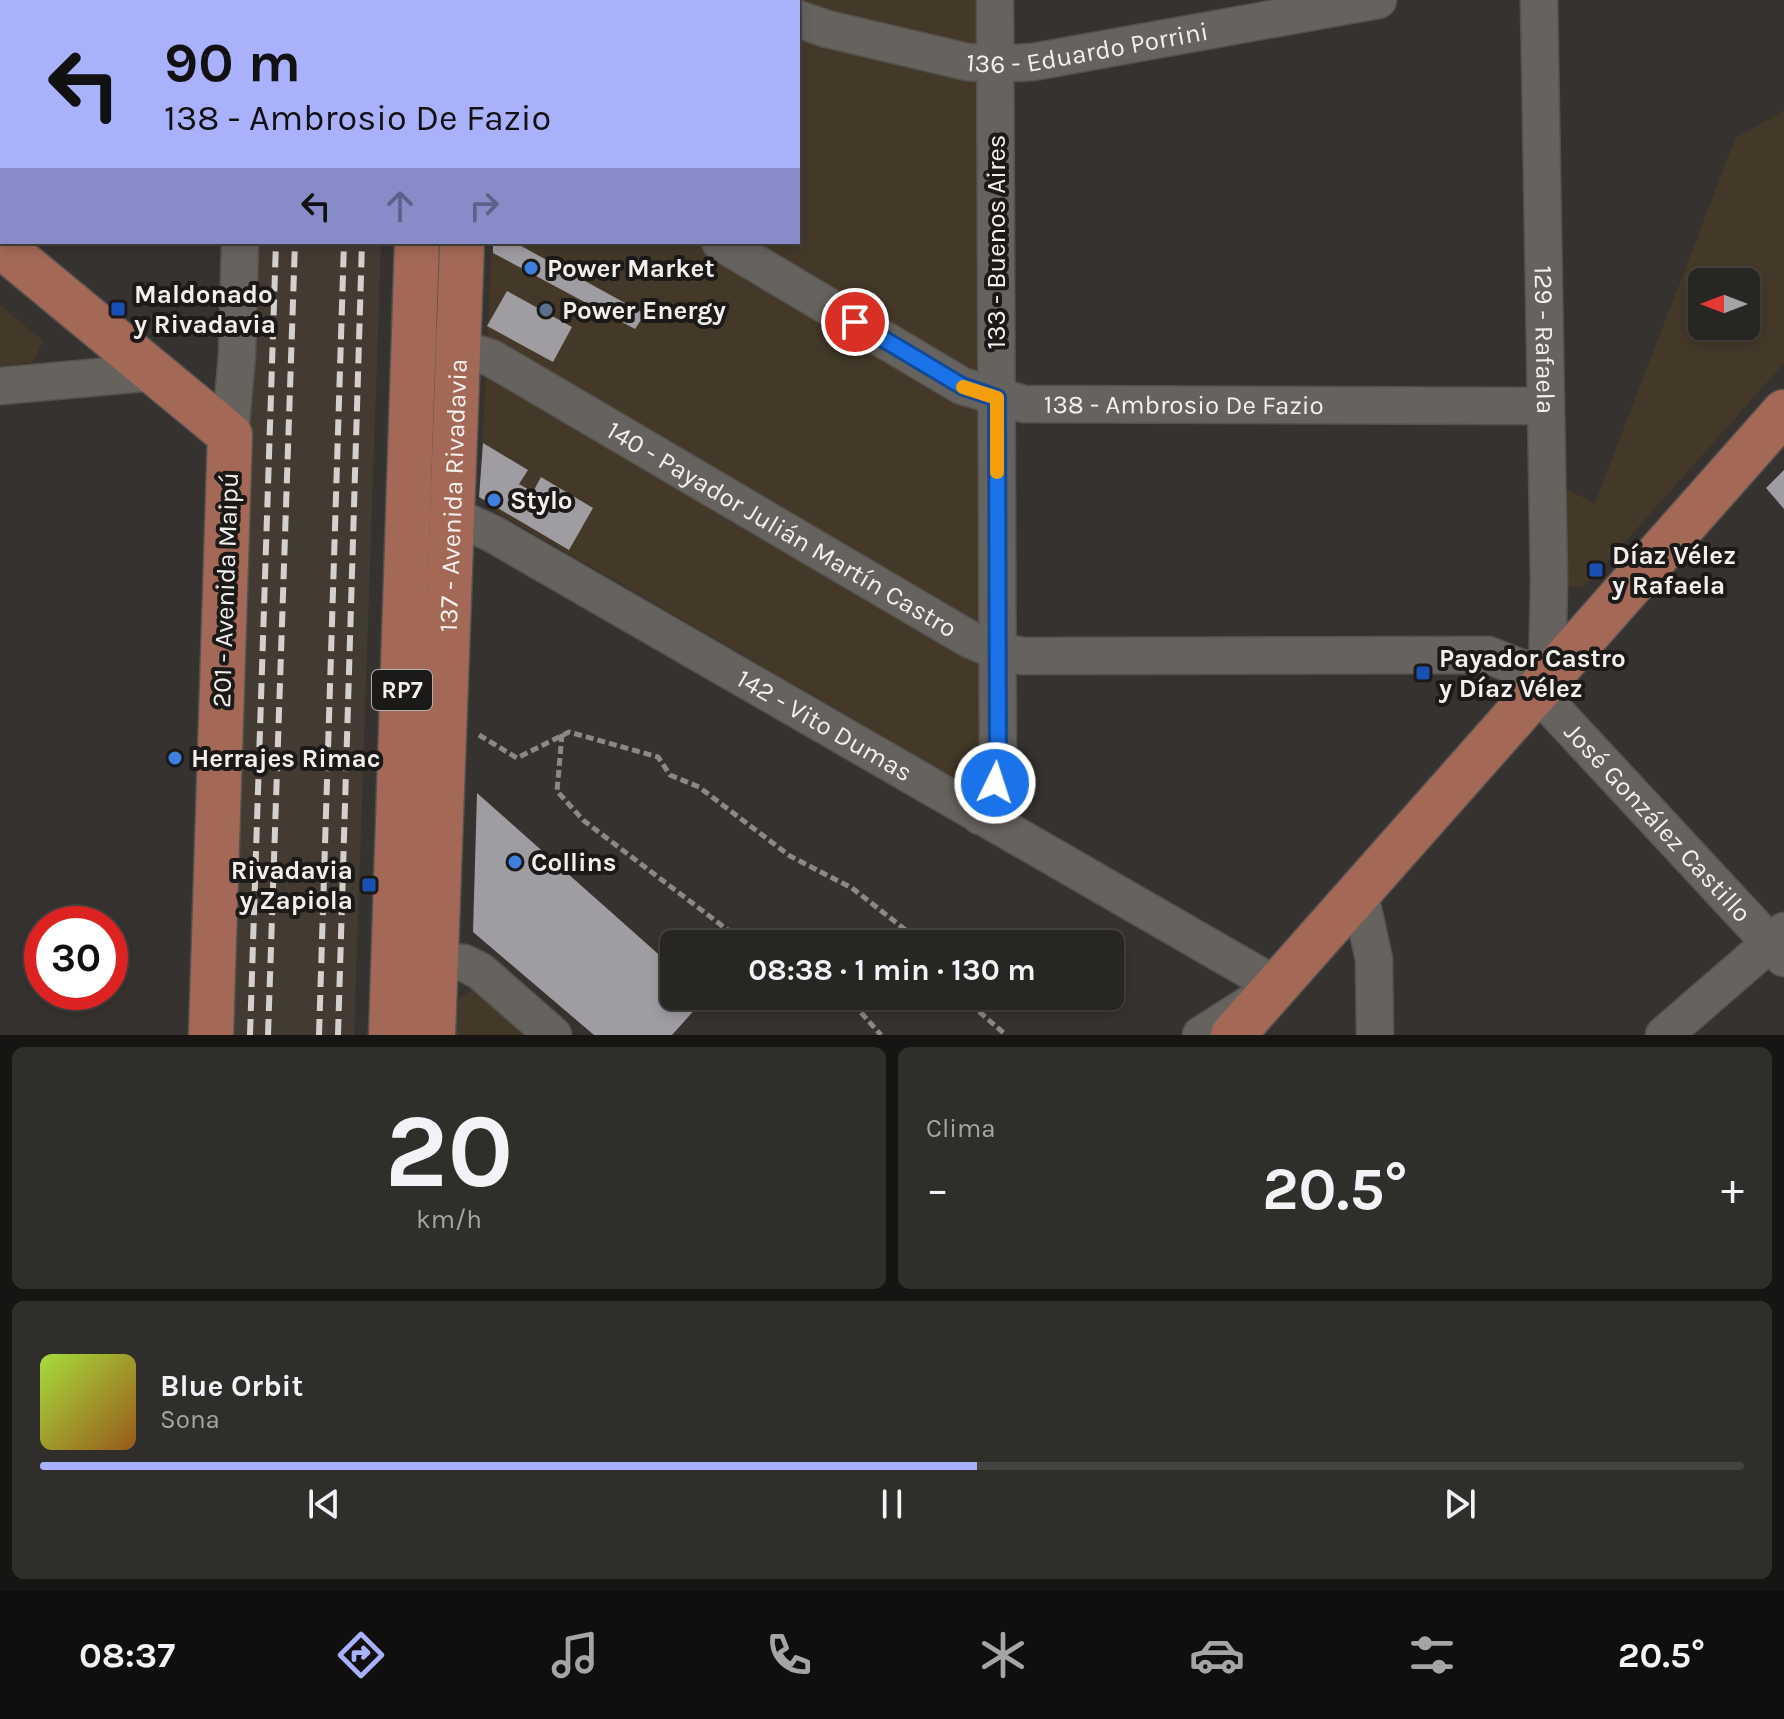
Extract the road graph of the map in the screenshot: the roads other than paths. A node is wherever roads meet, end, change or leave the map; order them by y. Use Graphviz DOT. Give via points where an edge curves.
graph roads {
  1 [pos="995,0"];
  2 [pos="1378,0"];
  3 [pos="1539,0"];
  4 [pos="800,20"];
  5 [pos="996,64"];
  6 [pos="240,244"];
  7 [pos="417,244"];
  8 [pos="462,244"];
  9 [pos="723,244"];
  10 [pos="0,245"];
  11 [pos="413,346"];
  12 [pos="458,348"];
  13 [pos="155,372"];
  14 [pos="0,386"];
  15 [pos="997,398"];
  16 [pos="1546,406"];
  17 [pos="1784,412"];
  18 [pos="230,435"];
  19 [pos="454,516"];
  20 [pos="997,651"];
  21 [pos="1547,678"];
  22 [pos="980,816"];
  23 [pos="1359,891"];
  24 [pos="1779,944"];
  25 [pos="393,960"];
  26 [pos="437,962"];
  27 [pos="1277,986"];
  28 [pos="211,1035"];
  29 [pos="391,1035"];
  30 [pos="433,1035"];
  31 [pos="553,1035"];
  32 [pos="1201,1035"];
  33 [pos="1233,1035"];
  34 [pos="1257,1035"];
  35 [pos="1375,1035"];
  36 [pos="1664,1035"];
  1 -- 5 [label="street, 133 - Buenos Aires"];
  2 -- 5 [label="street, 136 - Eduardo Porrini" via="1033,62"];
  3 -- 16 [label="street, 129 - Rafaela"];
  4 -- 5 [label="street, 136 - Eduardo Porrini" via="967,62"];
  5 -- 15 [label="street, 133 - Buenos Aires"];
  6 -- 18 [label="street, 201 - Avenida Maipú"];
  7 -- 11 [label="main road, 137 - Avenida Rivadavia / RP7"];
  8 -- 12 [label="main road, 137 - Avenida Rivadavia / RP7"];
  9 -- 15 [label="street, 138 - Ambrosio De Fazio" via="962,386"];
  10 -- 13 [label="main road"];
  11 -- 12 [label="street, 140 - Payador Julián Martín Castro"];
  11 -- 25 [label="main road, 137 - Avenida Rivadavia / RP7"];
  12 -- 19 [label="main road, 137 - Avenida Rivadavia / RP7"];
  12 -- 20 [label="street, 140 - Payador Julián Martín Castro" via="491,358"];
  13 -- 14 [label="street"];
  13 -- 18 [label="main road"];
  15 -- 16 [label="street, 138 - Ambrosio De Fazio" via="1024,404"];
  15 -- 20 [label="street, 133 - Buenos Aires"];
  16 -- 21 [label="street, 129 - Rafaela"];
  17 -- 21 [label="main road"];
  18 -- 28 [label="main road, 201 - Avenida Maipú"];
  19 -- 22 [label="street, 142 - Vito Dumas"];
  19 -- 26 [label="main road, 137 - Avenida Rivadavia / RP7"];
  20 -- 21 [label="street, 140 - Payador Julián Martín Castro" via="1023,656 1488,655"];
  20 -- 22 [label="street, 133 - Buenos Aires" via="998,772"];
  21 -- 23 [label="main road"];
  21 -- 24 [label="street, José González Castillo" via="1553,709"];
  22 -- 27 [label="street, 142 - Vito Dumas"];
  23 -- 27 [label="main road"];
  23 -- 35 [label="street" via="1374,959"];
  24 -- 36 [label="street"];
  25 -- 26 [label="street"];
  25 -- 29 [label="main road, 137 - Avenida Rivadavia / RP7"];
  26 -- 30 [label="main road, 137 - Avenida Rivadavia / RP7"];
  26 -- 31 [label="street" via="464,963 480,971"];
  27 -- 32 [label="street"];
  27 -- 33 [label="main road"];
  27 -- 34 [label="street"];
}
